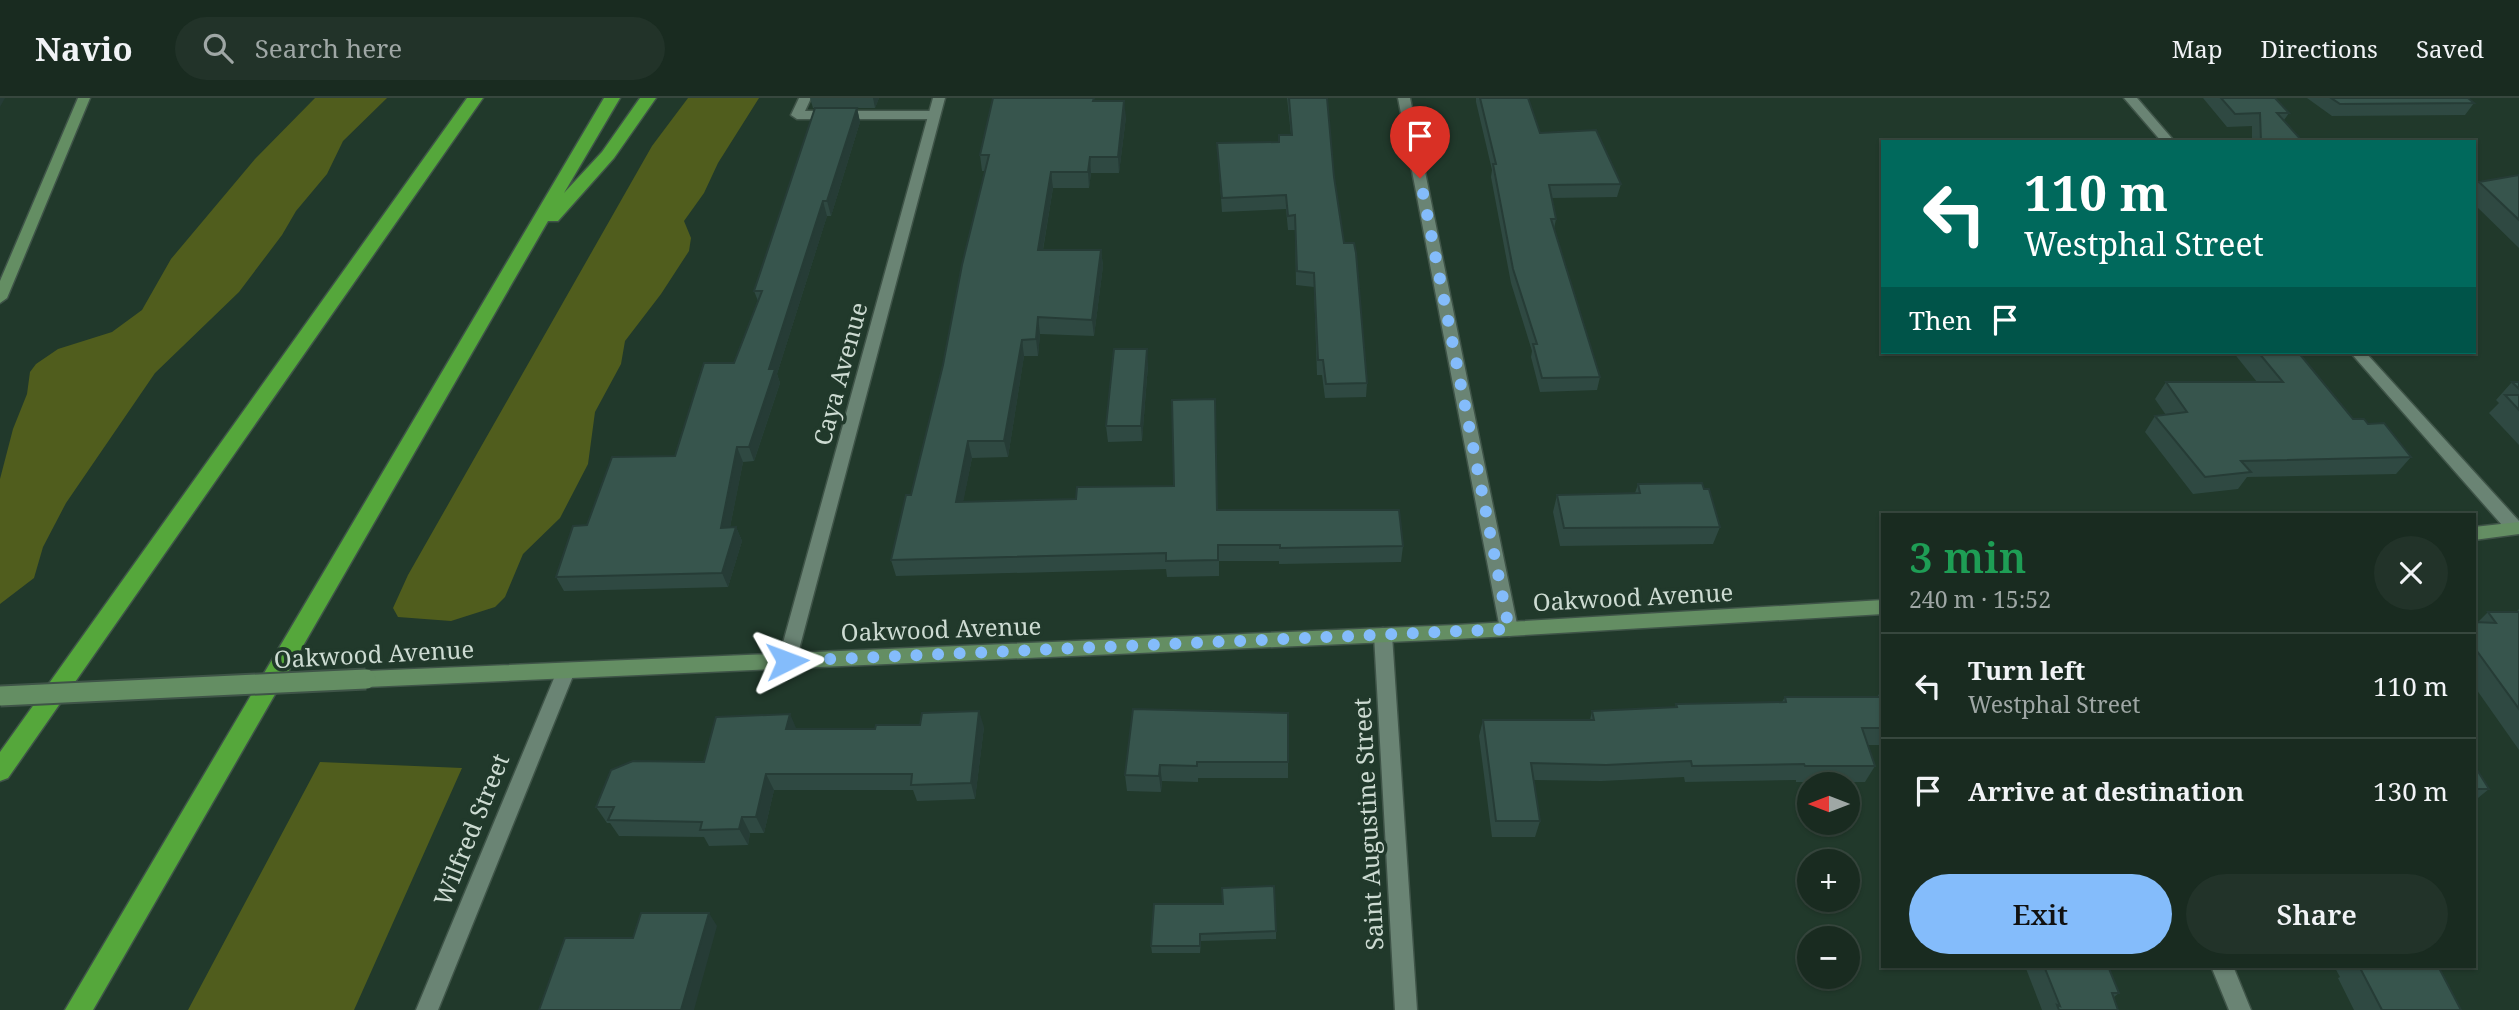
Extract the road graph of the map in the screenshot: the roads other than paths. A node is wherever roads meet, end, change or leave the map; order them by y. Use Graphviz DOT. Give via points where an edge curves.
graph roads {
  1 [pos="85,98"];
  2 [pos="475,98"];
  3 [pos="612,98"];
  4 [pos="648,98"];
  5 [pos="805,98"];
  6 [pos="939,98"];
  7 [pos="1404,98"];
  8 [pos="2130,98"];
  9 [pos="934,115"];
  10 [pos="2167,140"];
  11 [pos="530,238"];
  12 [pos="0,298"];
  13 [pos="2359,354"];
  14 [pos="2517,528"];
  15 [pos="2476,534"];
  16 [pos="1881,607"];
  17 [pos="1509,629"];
  18 [pos="1383,635"];
  19 [pos="787,661"];
  20 [pos="566,671"];
  21 [pos="0,696"];
  22 [pos="0,771"];
  23 [pos="2223,968"];
  24 [pos="78,1010"];
  25 [pos="427,1010"];
  26 [pos="1406,1010"];
  27 [pos="2240,1010"];
  1 -- 12 [label="street"];
  2 -- 22 [label="highway"];
  3 -- 11 [label="highway"];
  4 -- 11 [label="highway" via="608,155"];
  5 -- 9 [label="street" via="797,115"];
  6 -- 9 [label="street, Caya Avenue"];
  7 -- 17 [label="street"];
  8 -- 10 [label="street"];
  9 -- 19 [label="street, Caya Avenue"];
  11 -- 24 [label="highway"];
  13 -- 14 [label="street"];
  14 -- 15 [label="street"];
  16 -- 17 [label="street, Oakwood Avenue"];
  17 -- 18 [label="street, Oakwood Avenue"];
  18 -- 19 [label="street, Oakwood Avenue"];
  18 -- 26 [label="street, Saint Augustine Street"];
  19 -- 20 [label="street, Oakwood Avenue"];
  20 -- 21 [label="street, Oakwood Avenue, bridge"];
  20 -- 25 [label="street, Wilfred Street"];
  23 -- 27 [label="street"];
}
